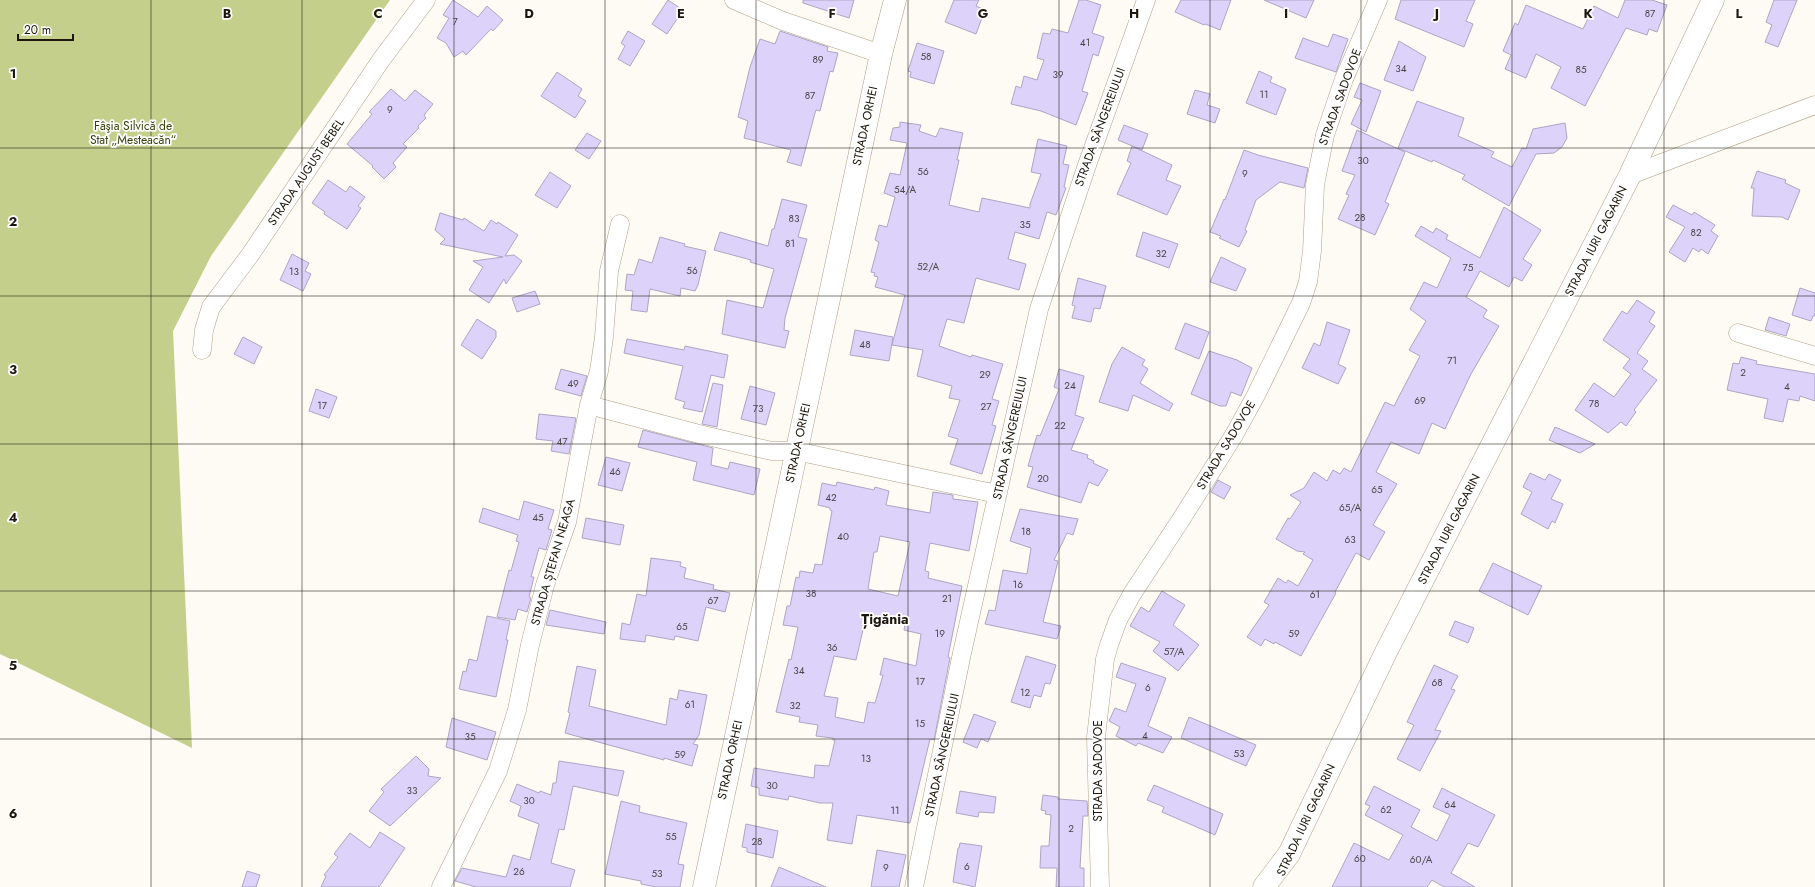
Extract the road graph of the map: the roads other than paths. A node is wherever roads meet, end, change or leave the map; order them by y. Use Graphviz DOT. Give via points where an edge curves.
graph roads {
  1 [pos="426,0"];
  2 [pos="734,0"];
  3 [pos="895,0"];
  4 [pos="1146,0"];
  5 [pos="1378,0"];
  6 [pos="1712,0"];
  7 [pos="881,54"];
  8 [pos="1815,105"];
  9 [pos="1630,175"];
  10 [pos="620,224"];
  11 [pos="1738,333"];
  12 [pos="202,350"];
  13 [pos="1815,356"];
  14 [pos="589,404"];
  15 [pos="796,451"];
  16 [pos="997,494"];
  17 [pos="1289,854"];
  18 [pos="441,887"];
  19 [pos="704,887"];
  20 [pos="914,887"];
  21 [pos="1100,887"];
  22 [pos="1264,887"];
  23 [pos="1274,887"];
  1 -- 12 [label="street, STRADA AUGUST BEBEL" via="381,60 250,255 211,307 204,330"];
  2 -- 7 [label="street" via="783,21"];
  3 -- 7 [label="main road, STRADA ORHEI"];
  4 -- 16 [label="street, STRADA SÂNGEREIULUI" via="1039,309"];
  5 -- 21 [label="street, STRADA SADOVOE" via="1344,80 1325,135 1315,185 1308,282 1301,303 1234,435 1132,594 1109,644 1096,736"];
  6 -- 9 [label="main road, STRADA IURI GAGARIN"];
  7 -- 15 [label="main road, STRADA ORHEI"];
  8 -- 9 [label="street, STRADA IURI GAGARIN"];
  9 -- 17 [label="main road, STRADA IURI GAGARIN" via="1390,645"];
  10 -- 14 [label="street, STRADA ȘTEFAN NEAGA" via="609,271 599,372"];
  11 -- 13 [label="street"];
  14 -- 15 [label="street" via="772,451"];
  14 -- 18 [label="street, STRADA ȘTEFAN NEAGA" via="567,522 545,585 517,710 498,771"];
  15 -- 16 [label="street"];
  15 -- 19 [label="main road, STRADA ORHEI"];
  16 -- 20 [label="street, STRADA SÂNGEREIULUI"];
  17 -- 22 [label="main road"];
  17 -- 23 [label="main road, STRADA IURI GAGARIN"];
}
